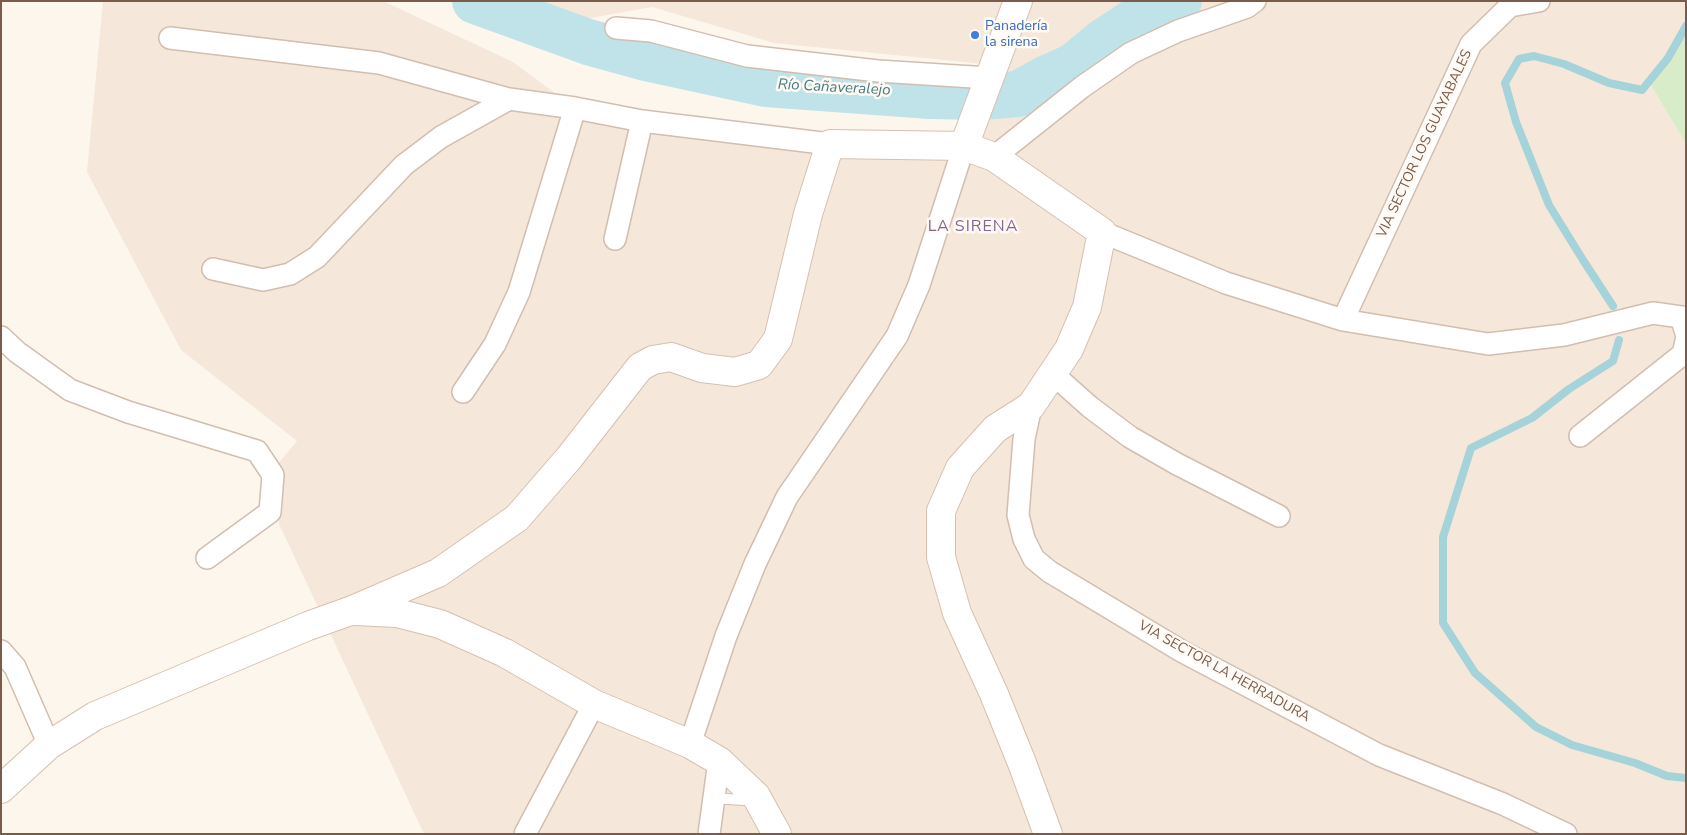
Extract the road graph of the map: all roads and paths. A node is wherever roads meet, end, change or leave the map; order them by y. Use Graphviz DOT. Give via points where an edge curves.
graph roads {
  1 [pos="1018,1"];
  2 [pos="1255,1"];
  3 [pos="1539,1"];
  4 [pos="616,28"];
  5 [pos="170,38"];
  6 [pos="992,71"];
  7 [pos="509,99"];
  8 [pos="575,108"];
  9 [pos="642,121"];
  10 [pos="968,136"];
  11 [pos="830,144"];
  12 [pos="994,157"];
  13 [pos="1102,232"];
  14 [pos="615,239"];
  15 [pos="213,269"];
  16 [pos="1343,320"];
  17 [pos="1686,333"];
  18 [pos="1,337"];
  19 [pos="1686,342"];
  20 [pos="1053,374"];
  21 [pos="462,392"];
  22 [pos="1030,406"];
  23 [pos="1580,436"];
  24 [pos="1279,516"];
  25 [pos="207,558"];
  26 [pos="350,610"];
  27 [pos="1,652"];
  28 [pos="594,704"];
  29 [pos="690,744"];
  30 [pos="49,745"];
  31 [pos="720,761"];
  32 [pos="1,789"];
  33 [pos="756,796"];
  34 [pos="713,798"];
  35 [pos="525,834"];
  36 [pos="710,834"];
  37 [pos="777,834"];
  38 [pos="1048,834"];
  39 [pos="1566,834"];
  1 -- 6 [label="street"];
  2 -- 12 [label="street" via="1131,53 1082,87"];
  3 -- 16 [label="street, VIA SECTOR LOS GUAYABALES" via="1510,6 1471,44"];
  4 -- 6 [label="street" via="651,31 747,56 878,71"];
  5 -- 7 [label="street" via="379,63"];
  6 -- 10 [label="street"];
  7 -- 8 [label="street"];
  7 -- 15 [label="street" via="441,137 404,165 317,257 290,274 263,280"];
  8 -- 9 [label="street"];
  8 -- 21 [label="street" via="519,292 495,344"];
  9 -- 11 [label="street"];
  9 -- 14 [label="street"];
  10 -- 11 [label="street"];
  10 -- 12 [label="street"];
  10 -- 29 [label="street" via="919,286 897,336 787,497 726,636"];
  11 -- 26 [label="street" via="808,214 778,339 759,365 735,372 702,368 671,357 653,360 640,367 518,518 438,573"];
  12 -- 13 [label="street"];
  13 -- 16 [label="street" via="1226,283"];
  13 -- 20 [label="street" via="1087,308 1070,349"];
  16 -- 17 [label="street" via="1488,344 1564,335 1653,313 1681,317"];
  18 -- 25 [label="street" via="70,390 128,412 257,451 273,475 270,512"];
  19 -- 23 [label="street" via="1682,354"];
  20 -- 22 [label="street"];
  20 -- 24 [label="street" via="1130,438"];
  22 -- 38 [label="street" via="995,429 960,468 941,511 941,557 957,613 994,694"];
  22 -- 39 [label="street, VIA SECTOR LA HERRADURA" via="1018,515 1024,540 1034,559 1045,568 1183,652 1370,751 1502,804"];
  26 -- 28 [label="street" via="397,613 440,624 505,653"];
  26 -- 30 [label="street" via="95,716"];
  27 -- 30 [label="street" via="15,667"];
  28 -- 29 [label="street"];
  28 -- 35 [label="street"];
  29 -- 31 [label="street"];
  30 -- 32 [label="street"];
  31 -- 33 [label="street"];
  31 -- 34 [label="street"];
  33 -- 34 [label="lane" via="743,800"];
  33 -- 37 [label="street"];
  34 -- 36 [label="street"];
}
